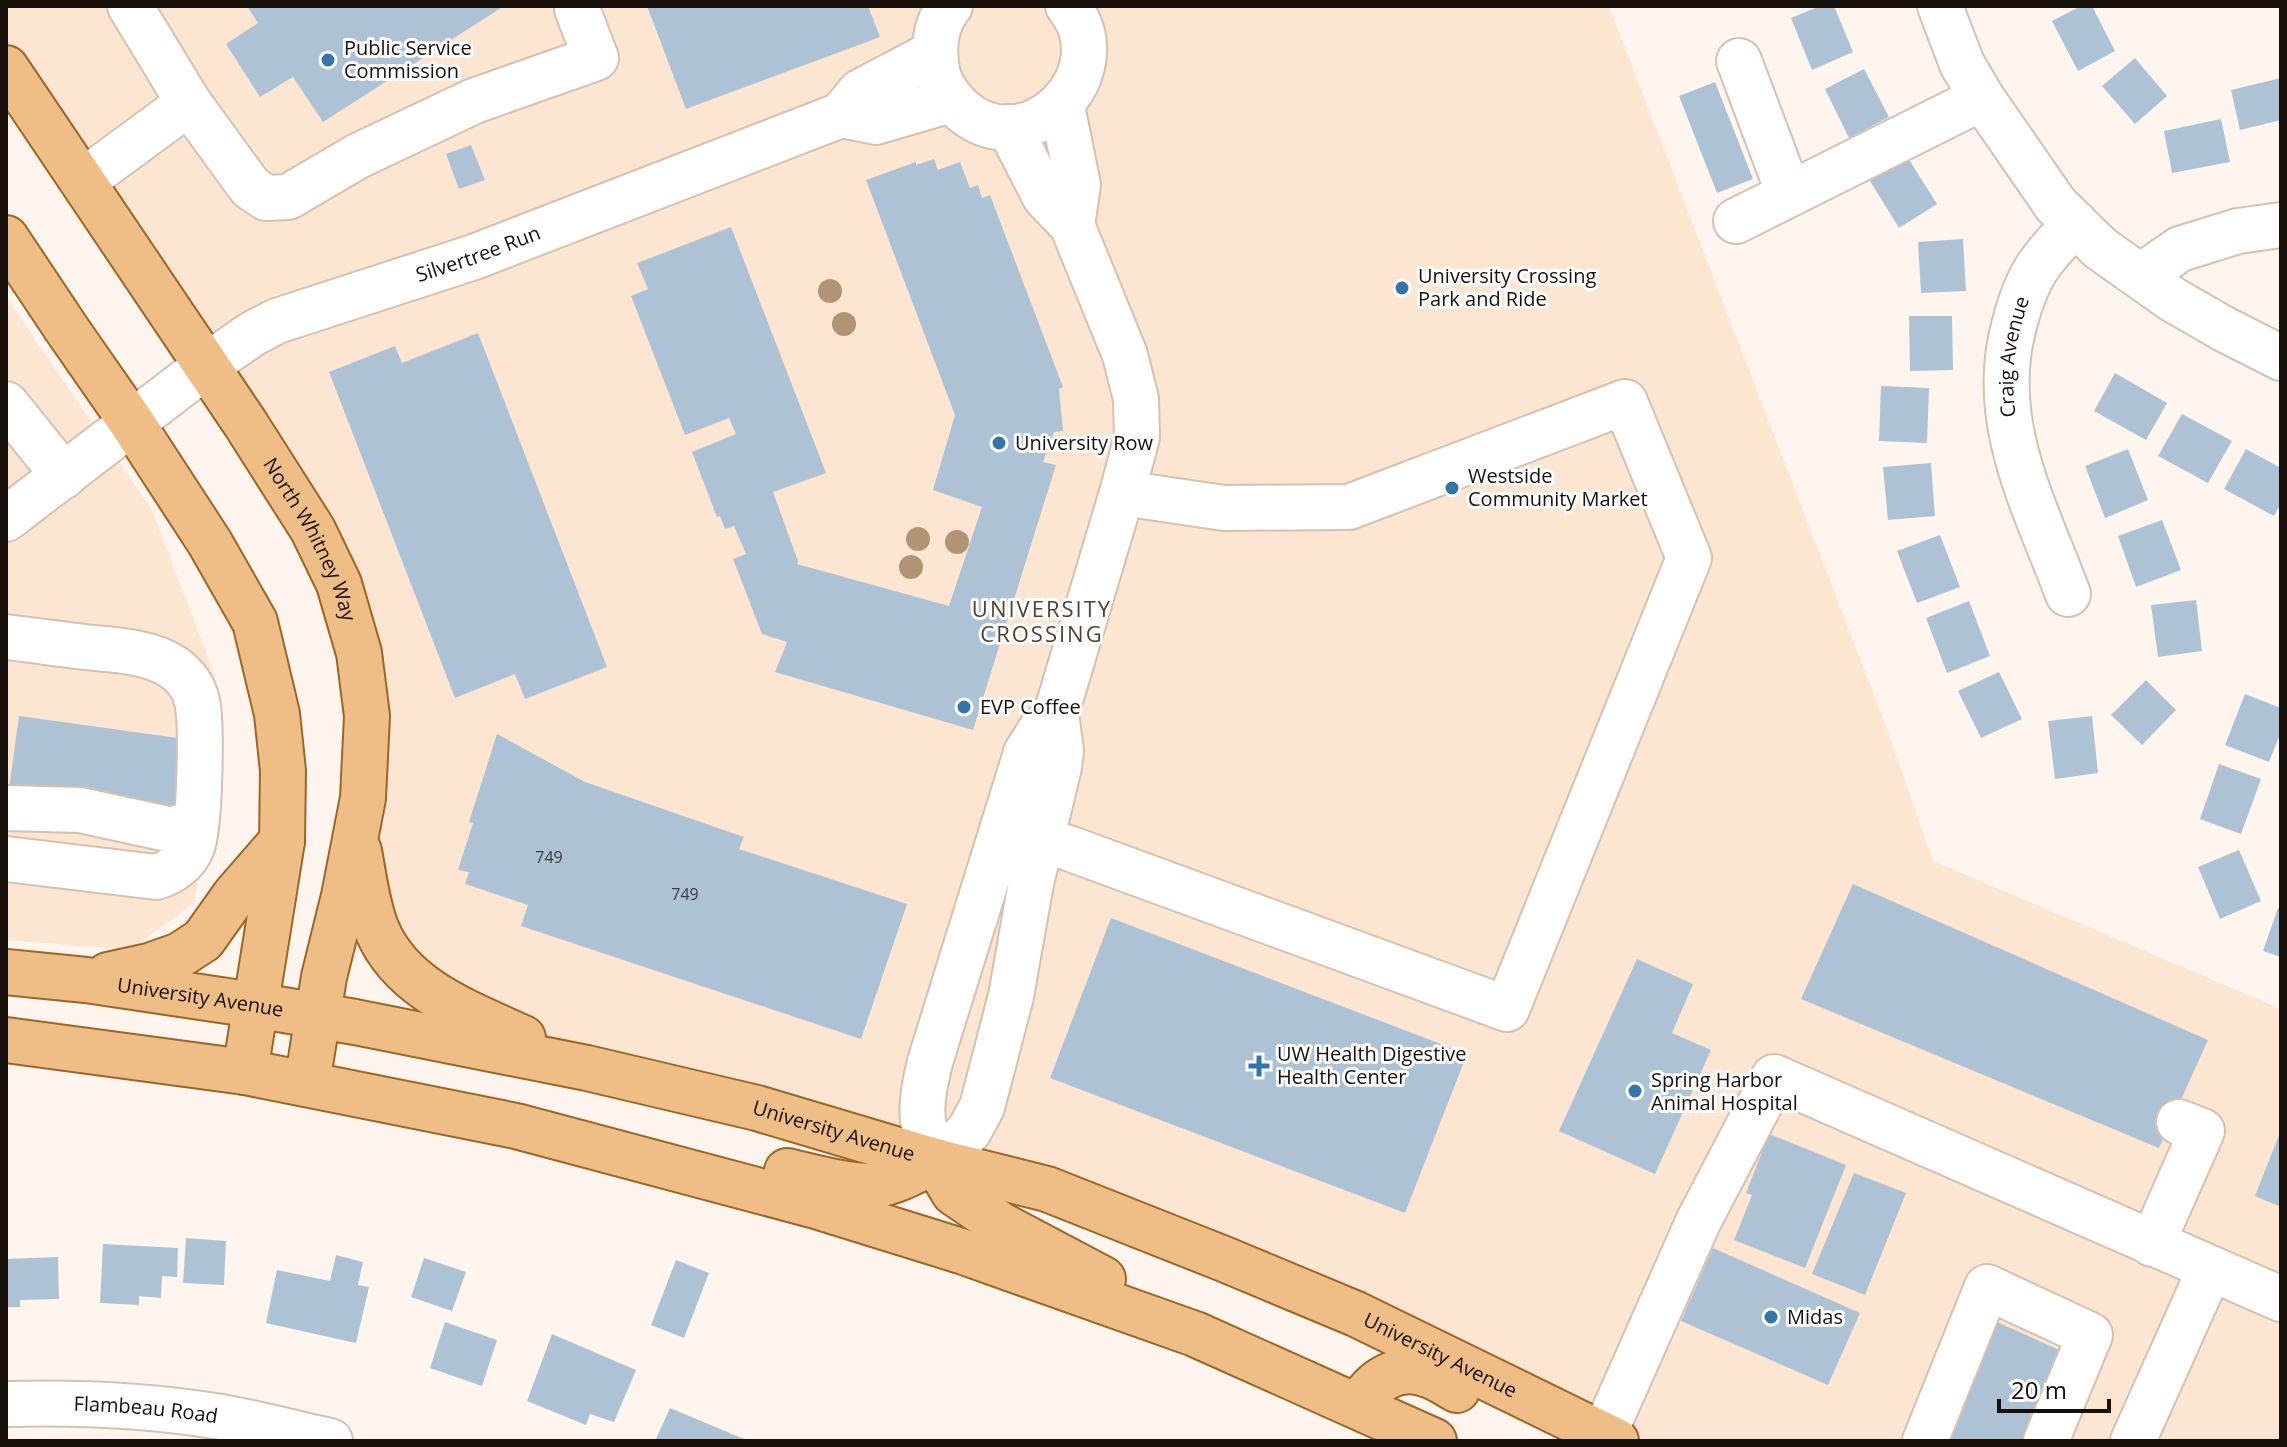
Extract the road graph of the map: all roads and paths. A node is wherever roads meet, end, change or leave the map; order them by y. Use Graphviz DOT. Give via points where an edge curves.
graph roads {
  1 [pos="130,6"];
  2 [pos="950,6"];
  3 [pos="1068,6"];
  4 [pos="1940,6"];
  5 [pos="577,9"];
  6 [pos="934,53"];
  7 [pos="1739,61"];
  8 [pos="6,68"];
  9 [pos="1982,98"];
  10 [pos="951,100"];
  11 [pos="189,103"];
  12 [pos="1062,106"];
  13 [pos="841,115"];
  14 [pos="1009,127"];
  15 [pos="83,181"];
  16 [pos="1789,194"];
  17 [pos="1736,221"];
  18 [pos="2075,223"];
  19 [pos="1072,225"];
  20 [pos="2281,225"];
  21 [pos="6,238"];
  22 [pos="2141,276"];
  23 [pos="2281,358"];
  24 [pos="206,366"];
  25 [pos="6,404"];
  26 [pos="132,423"];
  27 [pos="64,476"];
  28 [pos="1122,493"];
  29 [pos="6,519"];
  30 [pos="2068,594"];
  31 [pos="6,637"];
  32 [pos="6,808"];
  33 [pos="196,821"];
  34 [pos="1022,833"];
  35 [pos="356,838"];
  36 [pos="282,841"];
  37 [pos="6,859"];
  38 [pos="6,972"];
  39 [pos="86,980"];
  40 [pos="254,1005"];
  41 [pos="318,1015"];
  42 [pos="6,1040"];
  43 [pos="587,1068"];
  44 [pos="245,1072"];
  45 [pos="307,1084"];
  46 [pos="2179,1122"];
  47 [pos="516,1126"];
  48 [pos="935,1161"];
  49 [pos="2152,1244"];
  50 [pos="2210,1269"];
  51 [pos="2281,1299"];
  52 [pos="1195,1334"];
  53 [pos="6,1404"];
  54 [pos="1359,1406"];
  55 [pos="1610,1438"];
  56 [pos="330,1441"];
  57 [pos="1434,1441"];
  58 [pos="1925,1441"];
  59 [pos="2046,1441"];
  60 [pos="2133,1441"];
  1 -- 11 [label="street"];
  2 -- 6 [label="street"];
  3 -- 12 [label="street" via="1084,49 1082,69"];
  4 -- 9 [label="street" via="1962,64"];
  5 -- 11 [label="street" via="596,58 474,101 358,156 288,197 266,198 250,187"];
  6 -- 10 [label="street" via="938,78"];
  6 -- 13 [label="street, Silvertree Run" via="860,92"];
  7 -- 16 [label="street"];
  8 -- 15 [label="main road, North Whitney Way"];
  9 -- 16 [label="street"];
  9 -- 18 [label="street" via="2056,205"];
  10 -- 13 [label="street, Silvertree Run" via="876,122"];
  10 -- 14 [label="street" via="988,124"];
  11 -- 15 [label="street"];
  12 -- 14 [label="street" via="1046,117"];
  12 -- 19 [label="street" via="1078,185"];
  13 -- 24 [label="street, Silvertree Run" via="474,257 277,321"];
  14 -- 19 [label="street" via="1045,197"];
  15 -- 24 [label="main road, North Whitney Way"];
  16 -- 17 [label="street"];
  18 -- 22 [label="street"];
  18 -- 30 [label="street, Craig Avenue" via="2038,266 2020,302 2005,383 2010,433"];
  19 -- 28 [label="street" via="1125,355 1136,399 1137,437"];
  20 -- 22 [label="street" via="2238,231 2180,249"];
  21 -- 26 [label="main road"];
  22 -- 23 [label="street" via="2172,299"];
  24 -- 26 [label="street, Silvertree Run"];
  24 -- 35 [label="main road, North Whitney Way" via="313,530 339,584 359,653 367,716"];
  25 -- 27 [label="street"];
  26 -- 27 [label="street, Silvertree Run"];
  26 -- 36 [label="main road" via="255,622 277,714"];
  27 -- 29 [label="street, Silvertree Run"];
  28 -- 34 [label="street" via="1056,714 1060,758 1054,791"];
  28 -- 34 [label="street" via="1224,508 1349,507 1625,402 1689,558 1507,1009"];
  31 -- 33 [label="street" via="125,651 151,657 185,677 197,701 200,727"];
  32 -- 33 [label="street" via="80,810 172,830"];
  33 -- 37 [label="street" via="191,848 181,863 156,877"];
  34 -- 48 [label="street" via="948,1002 924,1091 923,1123"];
  34 -- 48 [label="street" via="1027,902 1011,996 982,1107 969,1131"];
  35 -- 41 [label="main road, North Whitney Way"];
  35 -- 43 [label="main road" via="377,931 399,965 454,1006"];
  36 -- 39 [label="main road" via="203,940 149,966"];
  36 -- 40 [label="main road"];
  38 -- 39 [label="main road, University Avenue"];
  39 -- 40 [label="main road, University Avenue"];
  40 -- 41 [label="main road, University Avenue"];
  40 -- 44 [label="main road"];
  41 -- 43 [label="main road, University Avenue"];
  41 -- 45 [label="main road, North Whitney Way"];
  42 -- 44 [label="main road"];
  43 -- 48 [label="main road, University Avenue" via="757,1108"];
  44 -- 45 [label="main road"];
  45 -- 47 [label="main road"];
  46 -- 49 [label="street" via="2202,1131"];
  47 -- 48 [label="main road" via="595,1120 823,1180 873,1186"];
  47 -- 52 [label="main road" via="816,1206"];
  48 -- 52 [label="main road" via="954,1193 989,1217"];
  48 -- 55 [label="main road, University Avenue" via="1047,1189 1224,1259 1356,1314"];
  49 -- 50 [label="street"];
  49 -- 55 [label="street" via="1774,1077 1699,1220"];
  50 -- 51 [label="street"];
  50 -- 60 [label="street"];
  52 -- 54 [label="main road"];
  53 -- 56 [label="street, Flambeau Road" via="89,1404 215,1416"];
  54 -- 55 [label="main road" via="1376,1383 1405,1371 1426,1374 1493,1409 1565,1431"];
  54 -- 57 [label="main road"];
  58 -- 59 [label="street" via="1987,1287 2090,1335"];
}
